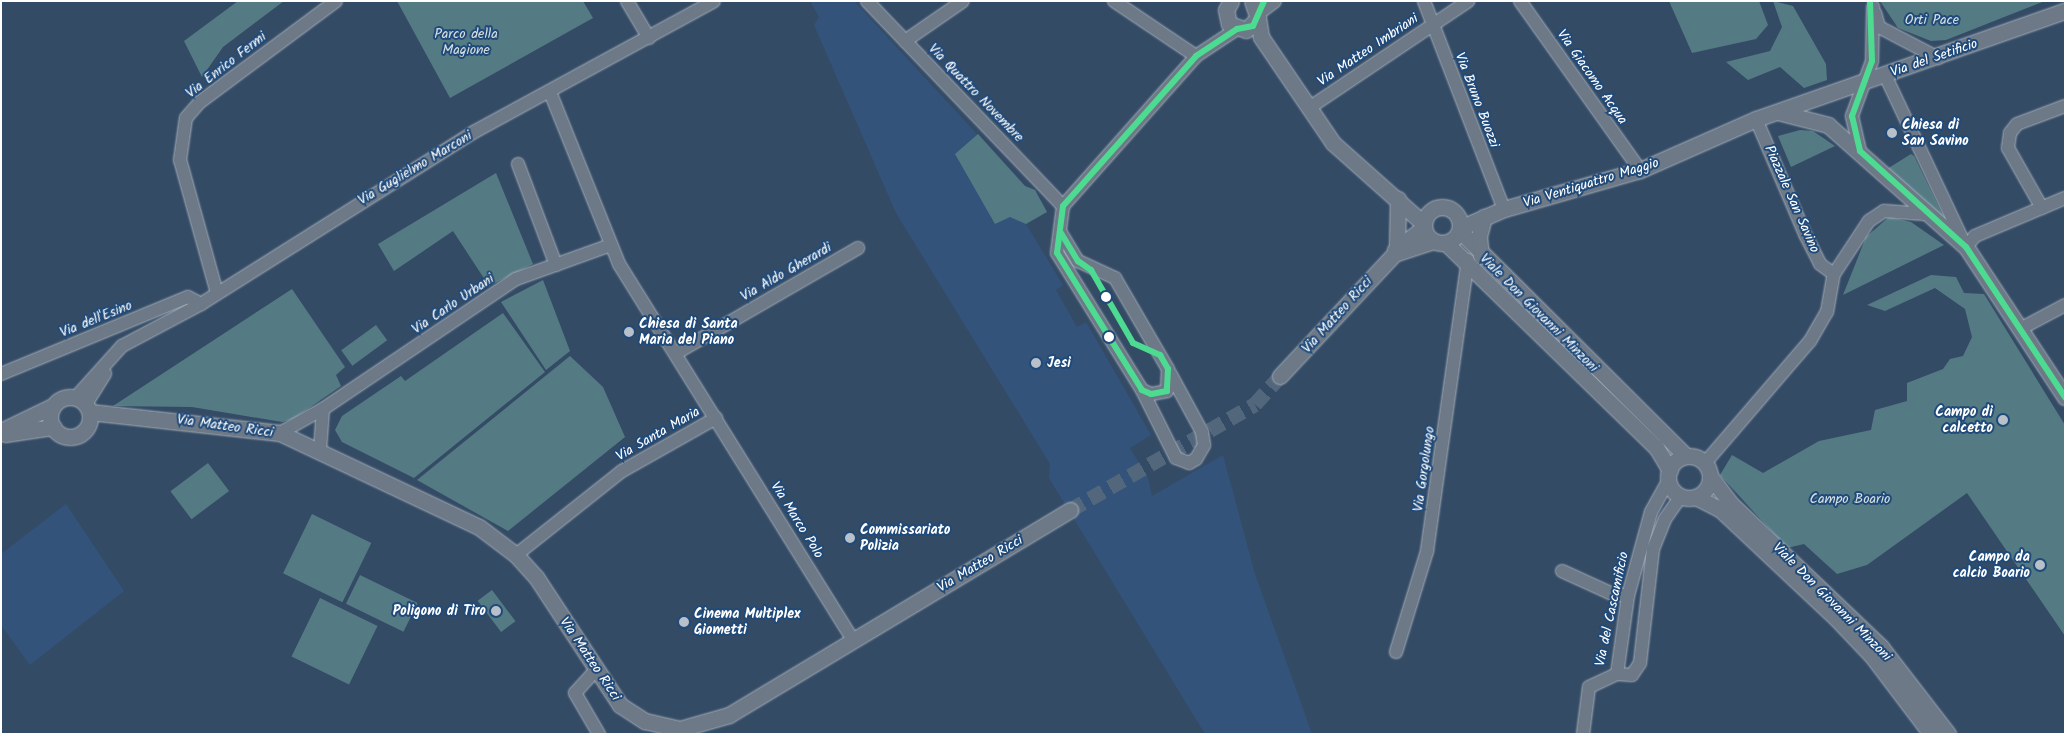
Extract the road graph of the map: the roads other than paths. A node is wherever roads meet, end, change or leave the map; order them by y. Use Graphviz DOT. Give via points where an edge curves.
graph roads {
  1 [pos="336,1"];
  2 [pos="627,1"];
  3 [pos="714,1"];
  4 [pos="867,1"];
  5 [pos="964,1"];
  6 [pos="1114,1"];
  7 [pos="1275,1"];
  8 [pos="1424,1"];
  9 [pos="1468,1"];
  10 [pos="1520,1"];
  11 [pos="1872,4"];
  12 [pos="1228,6"];
  13 [pos="1258,9"];
  14 [pos="2065,12"];
  15 [pos="1433,26"];
  16 [pos="1241,30"];
  17 [pos="648,38"];
  18 [pos="1261,38"];
  19 [pos="905,41"];
  20 [pos="1214,44"];
  21 [pos="1196,56"];
  22 [pos="1938,58"];
  23 [pos="1885,75"];
  24 [pos="1867,81"];
  25 [pos="550,92"];
  26 [pos="2065,106"];
  27 [pos="1309,108"];
  28 [pos="1774,112"];
  29 [pos="1756,118"];
  30 [pos="1860,151"];
  31 [pos="518,164"];
  32 [pos="1640,170"];
  33 [pos="1393,194"];
  34 [pos="2065,198"];
  35 [pos="1063,206"];
  36 [pos="2042,208"];
  37 [pos="1433,210"];
  38 [pos="1456,213"];
  39 [pos="1492,214"];
  40 [pos="1926,214"];
  41 [pos="1424,225"];
  42 [pos="1460,229"];
  43 [pos="1061,232"];
  44 [pos="1440,242"];
  45 [pos="611,244"];
  46 [pos="1966,247"];
  47 [pos="858,248"];
  48 [pos="1395,250"];
  49 [pos="1476,262"];
  50 [pos="556,264"];
  51 [pos="1834,274"];
  52 [pos="217,294"];
  53 [pos="201,304"];
  54 [pos="2065,305"];
  55 [pos="2022,328"];
  56 [pos="678,352"];
  57 [pos="1168,369"];
  58 [pos="1,374"];
  59 [pos="1280,376"];
  60 [pos="1142,390"];
  61 [pos="2065,397"];
  62 [pos="84,404"];
  63 [pos="53,406"];
  64 [pos="323,410"];
  65 [pos="136,418"];
  66 [pos="716,418"];
  67 [pos="53,427"];
  68 [pos="87,428"];
  69 [pos="1,431"];
  70 [pos="280,433"];
  71 [pos="1,435"];
  72 [pos="320,450"];
  73 [pos="1686,456"];
  74 [pos="1708,469"];
  75 [pos="1669,474"];
  76 [pos="1689,496"];
  77 [pos="1070,510"];
  78 [pos="516,554"];
  79 [pos="1562,570"];
  80 [pos="1628,596"];
  81 [pos="852,638"];
  82 [pos="1396,652"];
  83 [pos="594,672"];
  84 [pos="1617,674"];
  85 [pos="599,734"];
  86 [pos="1583,734"];
  87 [pos="1931,734"];
  88 [pos="1948,734"];
  1 -- 52 [label="street, Via Enrico Fermi" via="200,102 186,118 180,160"];
  2 -- 17 [label="street"];
  3 -- 17 [label="street, Via Guglielmo Marconi"];
  4 -- 19 [label="street, Via Quattro Novembre"];
  5 -- 19 [label="street"];
  6 -- 21 [label="street"];
  7 -- 13 [label="street"];
  8 -- 15 [label="street, Via Bruno Buozzi"];
  9 -- 15 [label="street, Via Matteo Imbriani"];
  10 -- 32 [label="street, Via Giacomo Acqua"];
  11 -- 22 [label="street" via="1879,27"];
  11 -- 24 [label="street"];
  12 -- 16 [label="main road"];
  12 -- 20 [label="street"];
  13 -- 16 [label="main road"];
  13 -- 18 [label="main road, Via Ventiquattro Maggio"];
  14 -- 22 [label="main road, Via del Setificio"];
  15 -- 27 [label="street, Via Matteo Imbriani"];
  15 -- 39 [label="street, Via Bruno Buozzi"];
  16 -- 18 [label="main road, Via Ventiquattro Maggio"];
  16 -- 20 [label="street"];
  17 -- 25 [label="street, Via Guglielmo Marconi"];
  18 -- 27 [label="main road, Via Ventiquattro Maggio"];
  19 -- 35 [label="street, Via Quattro Novembre"];
  20 -- 21 [label="street"];
  21 -- 35 [label="street"];
  22 -- 23 [label="main road, Via del Setificio"];
  23 -- 24 [label="main road, Via del Setificio"];
  23 -- 46 [label="street"];
  24 -- 28 [label="main road, Via del Setificio"];
  24 -- 30 [label="street" via="1852,116"];
  25 -- 45 [label="street, Via Santa Maria"];
  25 -- 52 [label="street, Via Guglielmo Marconi" via="401,175"];
  26 -- 36 [label="street" via="2017,124 2010,133 2008,148"];
  27 -- 33 [label="main road, Via Ventiquattro Maggio" via="1333,143"];
  28 -- 29 [label="main road, Via Ventiquattro Maggio"];
  28 -- 30 [label="main road" via="1818,120"];
  29 -- 32 [label="main road, Via Ventiquattro Maggio"];
  29 -- 51 [label="street, Piazzale San Savino" via="1813,250 1820,264"];
  30 -- 40 [label="main road"];
  31 -- 50 [label="street"];
  32 -- 39 [label="main road, Via Ventiquattro Maggio"];
  33 -- 37 [label="main road, Via Ventiquattro Maggio"];
  33 -- 41 [label="main road, Via Ventiquattro Maggio"];
  33 -- 48 [label="main road"];
  34 -- 36 [label="street"];
  35 -- 43 [label="street"];
  36 -- 46 [label="street" via="1975,236"];
  37 -- 38 [label="main road, Via Ventiquattro Maggio" via="1447,208"];
  37 -- 41 [label="main road"];
  38 -- 39 [label="main road, Via Ventiquattro Maggio"];
  38 -- 42 [label="main road"];
  39 -- 42 [label="main road, Via Ventiquattro Maggio"];
  39 -- 49 [label="main road" via="1479,236"];
  40 -- 46 [label="main road"];
  40 -- 51 [label="street" via="1884,211 1869,220"];
  41 -- 44 [label="main road, Via Ventiquattro Maggio"];
  41 -- 48 [label="main road, Via Matteo Ricci"];
  42 -- 44 [label="main road, Via Ventiquattro Maggio"];
  42 -- 49 [label="main road, Viale Don Giovanni Minzoni"];
  43 -- 57 [label="street" via="1078,261 1115,278"];
  43 -- 60 [label="street" via="1057,253"];
  44 -- 48 [label="main road, Via Matteo Ricci"];
  44 -- 49 [label="main road, Viale Don Giovanni Minzoni"];
  45 -- 50 [label="street, Via Carlo Urbani"];
  45 -- 56 [label="street, Via Santa Maria"];
  46 -- 55 [label="main road"];
  47 -- 56 [label="street, Via Aldo Gherardi"];
  48 -- 59 [label="main road, Via Matteo Ricci"];
  49 -- 73 [label="main road, Viale Don Giovanni Minzoni"];
  49 -- 75 [label="main road, Viale Don Giovanni Minzoni" via="1656,447"];
  49 -- 82 [label="street, Via Gorgolungo" via="1464,287 1428,551"];
  50 -- 64 [label="street, Via Carlo Urbani" via="516,279"];
  51 -- 74 [label="street" via="1827,312"];
  52 -- 53 [label="street, Via Guglielmo Marconi"];
  53 -- 58 [label="street, Via dell'Esino" via="188,297"];
  53 -- 62 [label="street, Via Guglielmo Marconi" via="122,346"];
  54 -- 55 [label="street"];
  55 -- 61 [label="main road"];
  56 -- 66 [label="street, Via Santa Maria"];
  57 -- 60 [label="street" via="1167,391 1151,394"];
  57 -- 60 [label="street" via="1202,432 1204,445 1196,459 1188,463 1176,458"];
  62 -- 63 [label="main road" via="63,398"];
  62 -- 65 [label="main road, Via Matteo Ricci"];
  62 -- 68 [label="main road, Via Guglielmo Marconi"];
  63 -- 67 [label="main road"];
  63 -- 69 [label="main road"];
  64 -- 70 [label="street, Via Carlo Urbani"];
  64 -- 72 [label="street"];
  65 -- 68 [label="main road, Via Matteo Ricci"];
  65 -- 70 [label="main road, Via Matteo Ricci"];
  66 -- 78 [label="street, Via Santa Maria" via="622,471"];
  66 -- 81 [label="street, Via Marco Polo"];
  67 -- 68 [label="main road" via="70,437"];
  67 -- 71 [label="main road"];
  70 -- 72 [label="main road, Via Matteo Ricci"];
  72 -- 78 [label="main road, Via Matteo Ricci" via="478,527"];
  73 -- 74 [label="main road, Viale Don Giovanni Minzoni"];
  73 -- 75 [label="main road"];
  74 -- 76 [label="main road" via="1707,489"];
  74 -- 88 [label="main road, Viale Don Giovanni Minzoni" via="1730,503 1881,647"];
  75 -- 76 [label="main road, Viale Don Giovanni Minzoni"];
  75 -- 80 [label="street, Via del Cascamificio" via="1650,512"];
  76 -- 84 [label="street" via="1665,519 1652,549 1640,663 1632,675"];
  76 -- 87 [label="main road, Viale Don Giovanni Minzoni" via="1721,510 1836,618 1872,656"];
  77 -- 81 [label="main road, Via Matteo Ricci"];
  78 -- 83 [label="main road, Via Matteo Ricci" via="536,577"];
  79 -- 80 [label="street" via="1610,593"];
  80 -- 84 [label="street, Via del Cascamificio"];
  81 -- 83 [label="main road, Via Matteo Ricci" via="729,715 680,729 631,715"];
  83 -- 85 [label="street" via="575,693"];
  84 -- 86 [label="street, Via del Cascamificio" via="1589,687"];
}
